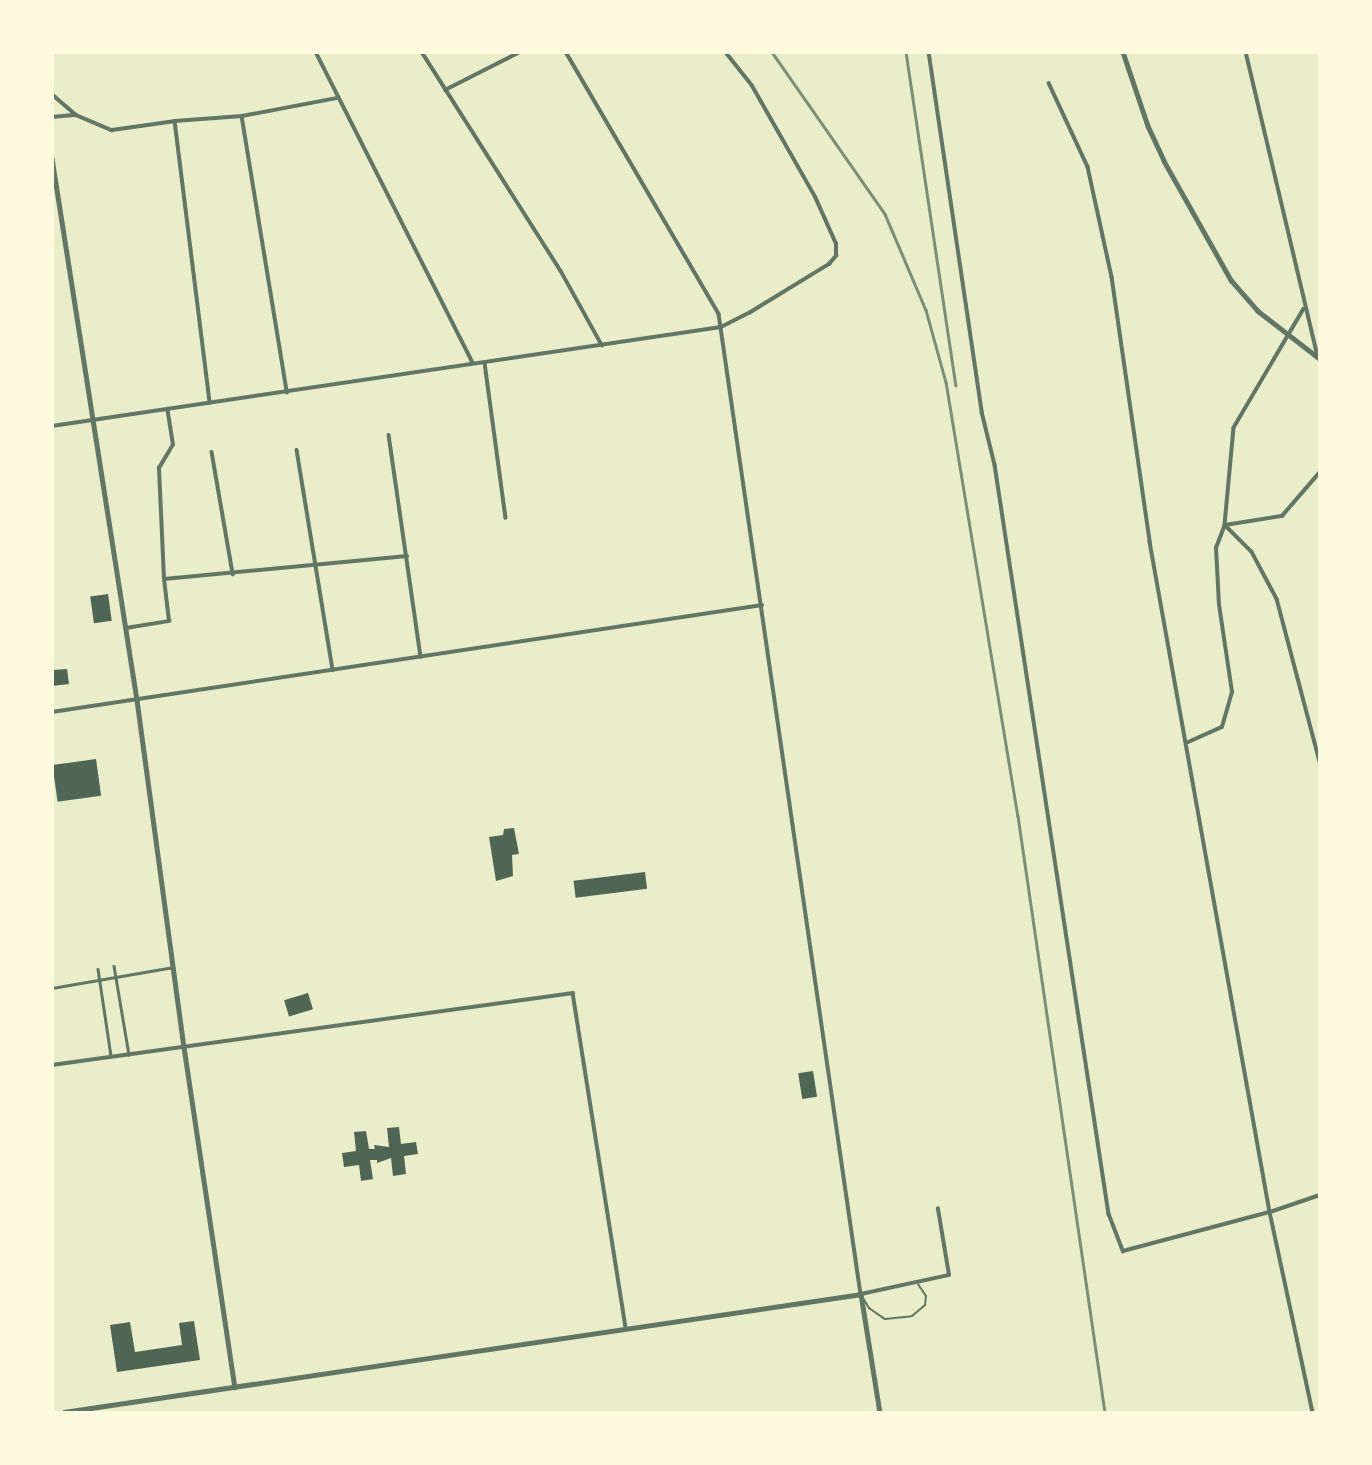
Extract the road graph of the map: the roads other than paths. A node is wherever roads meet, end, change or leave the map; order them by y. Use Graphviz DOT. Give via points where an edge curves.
graph roads {
  1 [pos="316,52"];
  2 [pos="422,52"];
  3 [pos="520,52"];
  4 [pos="565,52"];
  5 [pos="725,52"];
  6 [pos="929,52"];
  7 [pos="1123,52"];
  8 [pos="1246,52"];
  9 [pos="1049,83"];
  10 [pos="444,90"];
  11 [pos="52,94"];
  12 [pos="337,98"];
  13 [pos="76,115"];
  14 [pos="242,116"];
  15 [pos="52,117"];
  16 [pos="175,121"];
  17 [pos="52,158"];
  18 [pos="1304,309"];
  19 [pos="721,327"];
  20 [pos="1289,335"];
  21 [pos="602,345"];
  22 [pos="1319,359"];
  23 [pos="485,362"];
  24 [pos="473,364"];
  25 [pos="286,392"];
  26 [pos="210,403"];
  27 [pos="167,409"];
  28 [pos="93,420"];
  29 [pos="52,426"];
  30 [pos="389,435"];
  31 [pos="297,450"];
  32 [pos="212,452"];
  33 [pos="1320,472"];
  34 [pos="506,519"];
  35 [pos="1225,526"];
  36 [pos="407,556"];
  37 [pos="317,566"];
  38 [pos="233,574"];
  39 [pos="164,579"];
  40 [pos="762,605"];
  41 [pos="126,628"];
  42 [pos="421,657"];
  43 [pos="333,670"];
  44 [pos="138,700"];
  45 [pos="52,712"];
  46 [pos="1185,743"];
  47 [pos="1320,762"];
  48 [pos="114,966"];
  49 [pos="173,967"];
  50 [pos="98,969"];
  51 [pos="116,977"];
  52 [pos="99,980"];
  53 [pos="52,988"];
  54 [pos="184,1047"];
  55 [pos="129,1055"];
  56 [pos="111,1057"];
  57 [pos="52,1065"];
  58 [pos="1320,1195"];
  59 [pos="938,1209"];
  60 [pos="1270,1212"];
  61 [pos="916,1282"];
  62 [pos="861,1294"];
  63 [pos="626,1329"];
  64 [pos="235,1387"];
  65 [pos="64,1412"];
  66 [pos="880,1412"];
  67 [pos="1313,1412"];
  1 -- 12 [label="street"];
  2 -- 10 [label="street"];
  3 -- 10 [label="street"];
  4 -- 19 [label="street" via="714,305"];
  5 -- 19 [label="street" via="752,86 815,197 836,244 836,256"];
  6 -- 60 [label="street" via="1105,1193 1123,1251"];
  7 -- 20 [label="street" via="1164,160 1231,280 1258,311"];
  8 -- 18 [label="street"];
  9 -- 46 [label="street" via="1082,148 1093,182"];
  10 -- 21 [label="street" via="561,271"];
  11 -- 13 [label="street"];
  12 -- 14 [label="street"];
  12 -- 24 [label="street"];
  13 -- 15 [label="street"];
  13 -- 16 [label="street" via="112,130"];
  14 -- 16 [label="street"];
  14 -- 25 [label="street"];
  16 -- 26 [label="street"];
  17 -- 28 [label="street"];
  18 -- 20 [label="street"];
  18 -- 22 [label="street"];
  19 -- 21 [label="street"];
  19 -- 40 [label="street"];
  20 -- 22 [label="street"];
  20 -- 35 [label="street" via="1234,428"];
  21 -- 23 [label="street"];
  23 -- 24 [label="street"];
  23 -- 34 [label="street"];
  24 -- 25 [label="street"];
  25 -- 26 [label="street"];
  26 -- 27 [label="street"];
  27 -- 28 [label="street"];
  27 -- 39 [label="street" via="173,445 159,468"];
  28 -- 29 [label="street"];
  28 -- 41 [label="street"];
  30 -- 36 [label="street"];
  31 -- 37 [label="street"];
  32 -- 38 [label="street"];
  33 -- 35 [label="street" via="1282,516"];
  35 -- 46 [label="street" via="1216,548 1231,692 1222,727"];
  35 -- 47 [label="street" via="1252,552 1277,599"];
  36 -- 37 [label="street"];
  36 -- 42 [label="street"];
  37 -- 38 [label="street"];
  37 -- 43 [label="street"];
  38 -- 39 [label="street"];
  39 -- 41 [label="street" via="169,621"];
  40 -- 42 [label="street"];
  40 -- 62 [label="street"];
  41 -- 44 [label="street"];
  42 -- 43 [label="street"];
  43 -- 44 [label="street"];
  44 -- 45 [label="street"];
  44 -- 49 [label="street"];
  46 -- 60 [label="street"];
  48 -- 51 [label="street"];
  49 -- 51 [label="street"];
  49 -- 54 [label="street"];
  50 -- 52 [label="street"];
  51 -- 52 [label="street"];
  51 -- 55 [label="street"];
  52 -- 53 [label="street"];
  52 -- 56 [label="street"];
  54 -- 55 [label="street"];
  54 -- 63 [label="street" via="573,993"];
  54 -- 64 [label="street"];
  55 -- 56 [label="street"];
  56 -- 57 [label="street"];
  58 -- 60 [label="street"];
  59 -- 61 [label="street" via="949,1275"];
  60 -- 67 [label="street"];
  61 -- 62 [label="street"];
  61 -- 62 [label="lane" via="926,1296 925,1305 912,1316 891,1320 878,1316"];
  62 -- 63 [label="street"];
  62 -- 66 [label="street"];
  63 -- 64 [label="street"];
  64 -- 65 [label="street"];
}
